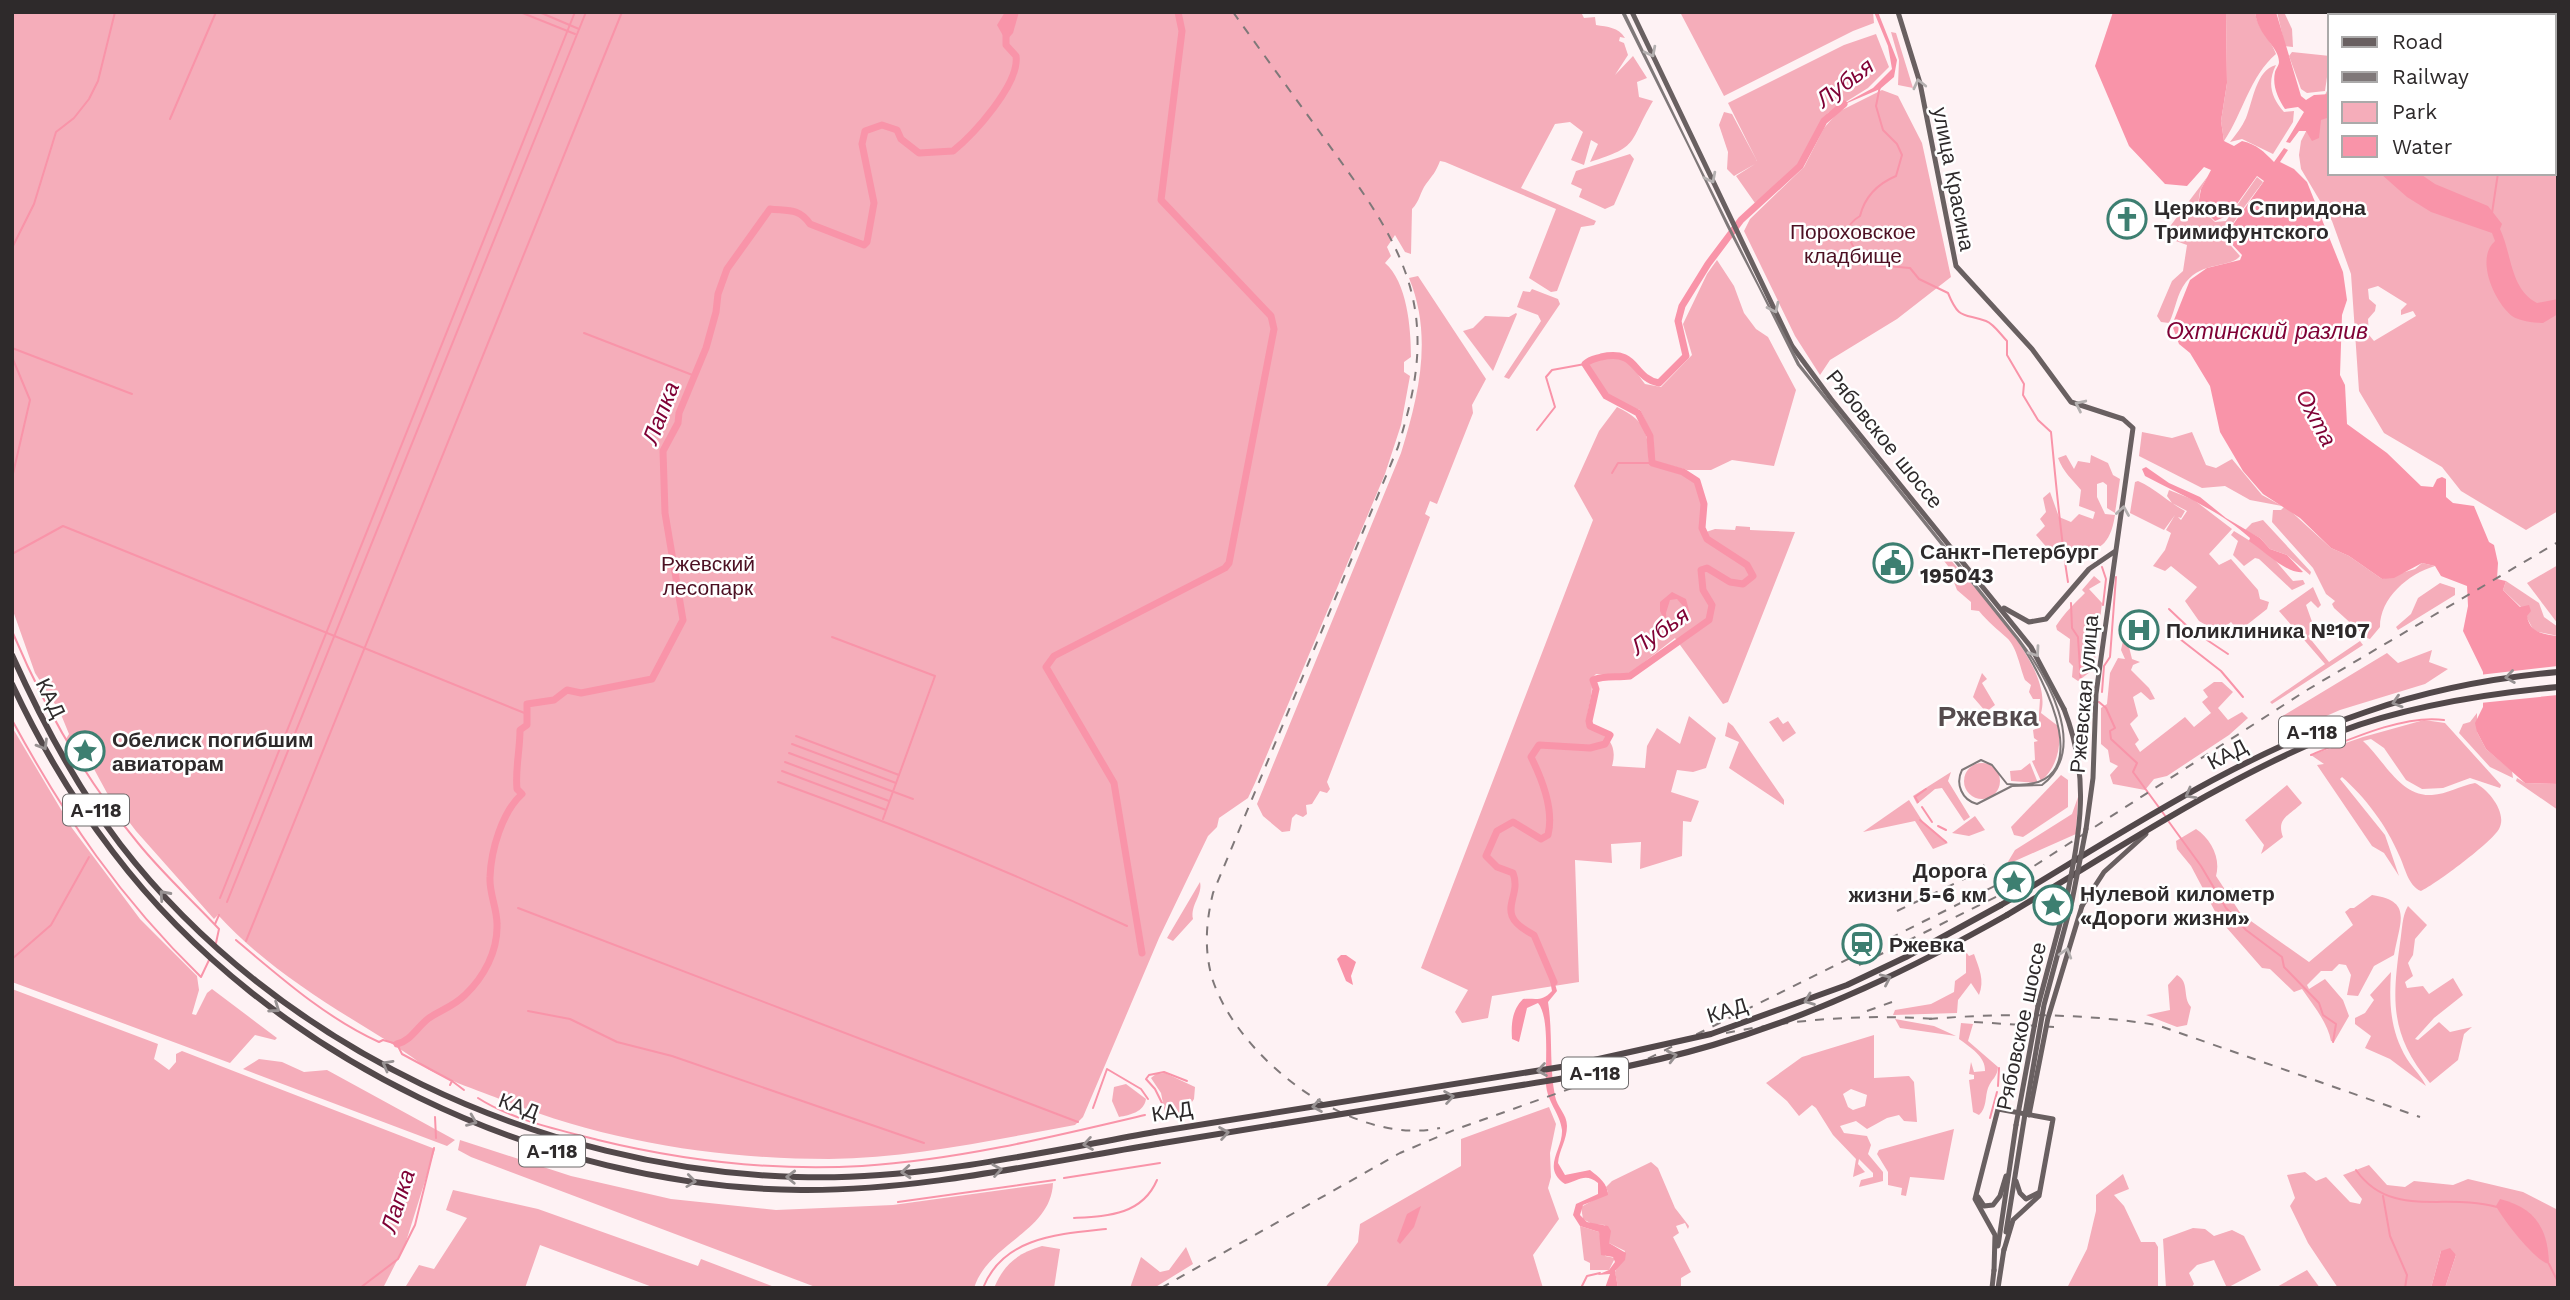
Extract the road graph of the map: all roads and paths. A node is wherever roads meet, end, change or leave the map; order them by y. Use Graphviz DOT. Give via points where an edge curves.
graph roads {
  1 [pos="1632,12"];
  2 [pos="1898,12"];
  3 [pos="2134,437"];
  4 [pos="2117,549"];
  5 [pos="1996,601"];
  6 [pos="12,655"];
  7 [pos="2558,672"];
  8 [pos="12,684"];
  9 [pos="2558,687"];
  10 [pos="2086,829"];
  11 [pos="2147,833"];
  12 [pos="2025,1122"];
  13 [pos="2010,1167"];
  14 [pos="2015,1176"];
  15 [pos="2043,1177"];
  16 [pos="1979,1184"];
  17 [pos="2004,1250"];
  18 [pos="1994,1271"];
  19 [pos="1992,1288"];
  20 [pos="1998,1288"];
  1 -- 5 [label="main road, Рябовское шоссе, one-way" via="1809,372"];
  3 -- 2 [label="main road, улица Красина, one-way" via="2129,422 2071,401 2032,349 1953,261 1920,83"];
  4 -- 3 [label="main road, Ржевская улица, one-way"];
  4 -- 5 [label="main road" via="2089,569 2046,619 2029,622"];
  4 -- 10 [label="main road, Ржевская улица" via="2096,694"];
  5 -- 13 [label="main road, Рябовское шоссе, one-way, bridge" via="2039,659 2064,709 2081,782 2082,816 2066,901 2032,1032"];
  7 -- 6 [label="highway, КАД / А-118, one-way, bridge" via="2463,684 2307,734 2140,822 1927,947 1847,985 1749,1022 1567,1066 974,1163 859,1177 727,1173 651,1163 578,1145 499,1119 420,1084 344,1042 226,955 146,875 96,810 41,720"];
  8 -- 11 [label="highway, КАД / А-118, one-way, bridge" via="36,734 87,817 146,892 222,967 338,1053 435,1105 536,1146 651,1176 776,1188 864,1188 1568,1078 1675,1056 1788,1021 1912,968"];
  9 -- 11 [label="highway, КАД / А-118" via="2465,699 2340,732"];
  10 -- 12 [label="main road, Рябовское шоссе, bridge" via="2042,1015"];
  12 -- 11 [label="main road, one-way, bridge" via="2048,1018 2082,906 2104,872"];
  12 -- 14 [label="main road, Рябовское шоссе"];
  13 -- 16 [label="main road" via="1993,1205 1979,1201"];
  13 -- 18 [label="main road, Рябовское шоссе"];
  14 -- 15 [label="main road" via="2026,1199 2037,1194"];
  14 -- 17 [label="main road, Рябовское шоссе"];
  15 -- 16 [label="main road" via="2053,1119 1998,1109"];
  15 -- 17 [label="main road" via="2037,1199 2013,1220"];
  16 -- 18 [label="main road" via="1976,1203 1994,1235"];
  17 -- 20 [label="main road, Рябовское шоссе"];
  18 -- 19 [label="main road, Рябовское шоссе"];
}
